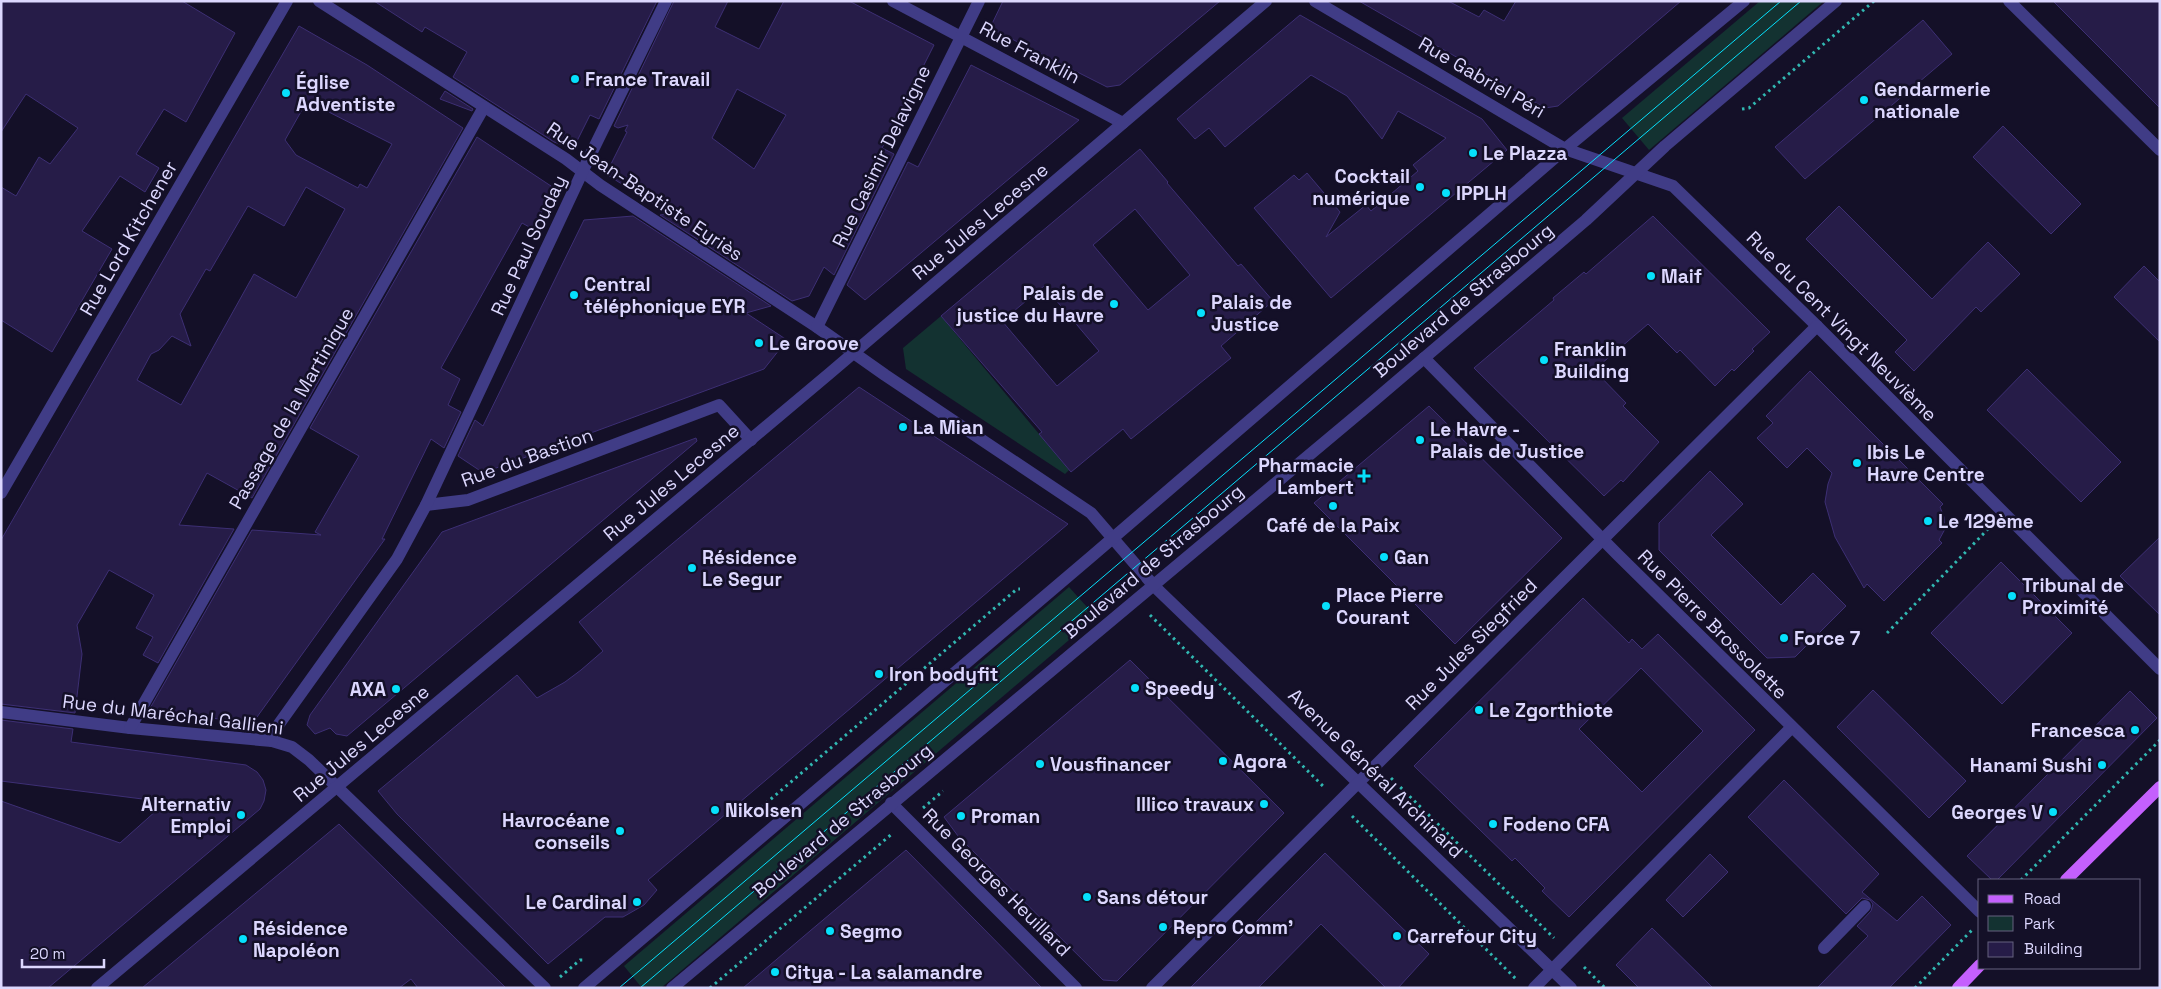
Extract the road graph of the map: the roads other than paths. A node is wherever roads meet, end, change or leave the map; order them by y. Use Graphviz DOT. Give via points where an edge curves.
graph roads {
  1 [pos="287,1"];
  2 [pos="319,1"];
  3 [pos="666,1"];
  4 [pos="893,1"];
  5 [pos="980,1"];
  6 [pos="1266,1"];
  7 [pos="1315,1"];
  8 [pos="1744,1"];
  9 [pos="1836,1"];
  10 [pos="2009,1"];
  11 [pos="961,37"];
  12 [pos="484,107"];
  13 [pos="1124,123"];
  14 [pos="1565,149"];
  15 [pos="2160,150"];
  16 [pos="583,172"];
  17 [pos="1636,174"];
  18 [pos="1817,326"];
  19 [pos="817,327"];
  20 [pos="853,353"];
  21 [pos="1424,358"];
  22 [pos="751,440"];
  23 [pos="1,493"];
  24 [pos="426,505"];
  25 [pos="1113,537"];
  26 [pos="1602,539"];
  27 [pos="1154,586"];
  28 [pos="2160,669"];
  29 [pos="1,712"];
  30 [pos="130,728"];
  31 [pos="1791,728"];
  32 [pos="272,741"];
  33 [pos="1358,782"];
  34 [pos="2160,787"];
  35 [pos="337,788"];
  36 [pos="891,803"];
  37 [pos="2067,879"];
  38 [pos="1865,906"];
  39 [pos="1978,910"];
  40 [pos="1824,948"];
  41 [pos="1978,967"];
  42 [pos="1552,970"];
  43 [pos="97,988"];
  44 [pos="545,988"];
  45 [pos="584,988"];
  46 [pos="672,988"];
  47 [pos="1076,988"];
  48 [pos="1152,988"];
  49 [pos="1534,988"];
  50 [pos="1571,988"];
  51 [pos="1958,988"];
  1 -- 23 [label="street, Rue Lord Kitchener"];
  2 -- 12 [label="street, Rue Jean-Baptiste Eyriès"];
  3 -- 16 [label="street, Rue Paul Souday"];
  4 -- 11 [label="street, Rue Franklin"];
  5 -- 11 [label="street, Rue Casimir Delavigne"];
  6 -- 13 [label="street, Rue Jules Lecesne"];
  7 -- 14 [label="street, Rue Gabriel Péri"];
  8 -- 14 [label="street, Boulevard de Strasbourg"];
  9 -- 17 [label="street, Boulevard de Strasbourg"];
  10 -- 15 [label="street"];
  11 -- 13 [label="street, Rue Franklin"];
  11 -- 19 [label="street, Rue Casimir Delavigne"];
  12 -- 16 [label="street, Rue Jean-Baptiste Eyriès"];
  12 -- 30 [label="street, Passage de la Martinique"];
  13 -- 20 [label="street, Rue Jules Lecesne"];
  14 -- 17 [label="street, Rue Gabriel Péri"];
  14 -- 25 [label="street, Boulevard de Strasbourg"];
  16 -- 19 [label="street, Rue Jean-Baptiste Eyriès"];
  16 -- 24 [label="street, Rue Paul Souday"];
  17 -- 18 [label="street, Rue du Cent Vingt Neuvième" via="1673,186"];
  17 -- 21 [label="street, Boulevard de Strasbourg"];
  18 -- 26 [label="street, Rue Jules Siegfried"];
  18 -- 28 [label="street, Rue du Cent Vingt Neuvième"];
  19 -- 20 [label="street, Rue Jean-Baptiste Eyriès"];
  20 -- 22 [label="street, Rue Jules Lecesne"];
  20 -- 25 [label="street, Rue Jean-Baptiste Eyriès" via="1091,513"];
  21 -- 26 [label="street, Rue Pierre Brossolette"];
  21 -- 27 [label="street, Boulevard de Strasbourg"];
  22 -- 24 [label="street, Rue du Bastion" via="719,405 468,500"];
  22 -- 35 [label="street, Rue Jules Lecesne"];
  24 -- 32 [label="street" via="397,559 279,724"];
  25 -- 27 [label="street, Rue Jean-Baptiste Eyriès"];
  25 -- 45 [label="street, Boulevard de Strasbourg"];
  26 -- 31 [label="street, Rue Pierre Brossolette"];
  26 -- 33 [label="street, Rue Jules Siegfried"];
  27 -- 33 [label="street, Avenue Général Archinard"];
  27 -- 36 [label="street, Boulevard de Strasbourg"];
  29 -- 30 [label="street, Rue du Maréchal Gallieni"];
  30 -- 32 [label="street, Rue du Maréchal Gallieni"];
  31 -- 39 [label="street, Rue Pierre Brossolette"];
  31 -- 42 [label="street"];
  32 -- 35 [label="street, Rue du Maréchal Gallieni" via="292,747 310,760"];
  33 -- 42 [label="street, Avenue Général Archinard"];
  33 -- 48 [label="street, Rue Jules Siegfried"];
  34 -- 37 [label="main road"];
  35 -- 43 [label="street, Rue Jules Lecesne"];
  35 -- 44 [label="street, Rue du Maréchal Gallieni"];
  36 -- 46 [label="street, Boulevard de Strasbourg"];
  36 -- 47 [label="street, Rue Georges Heuillard"];
  38 -- 40 [label="street"];
  41 -- 51 [label="main road"];
  42 -- 49 [label="street"];
  42 -- 50 [label="street, Avenue Général Archinard"];
}
